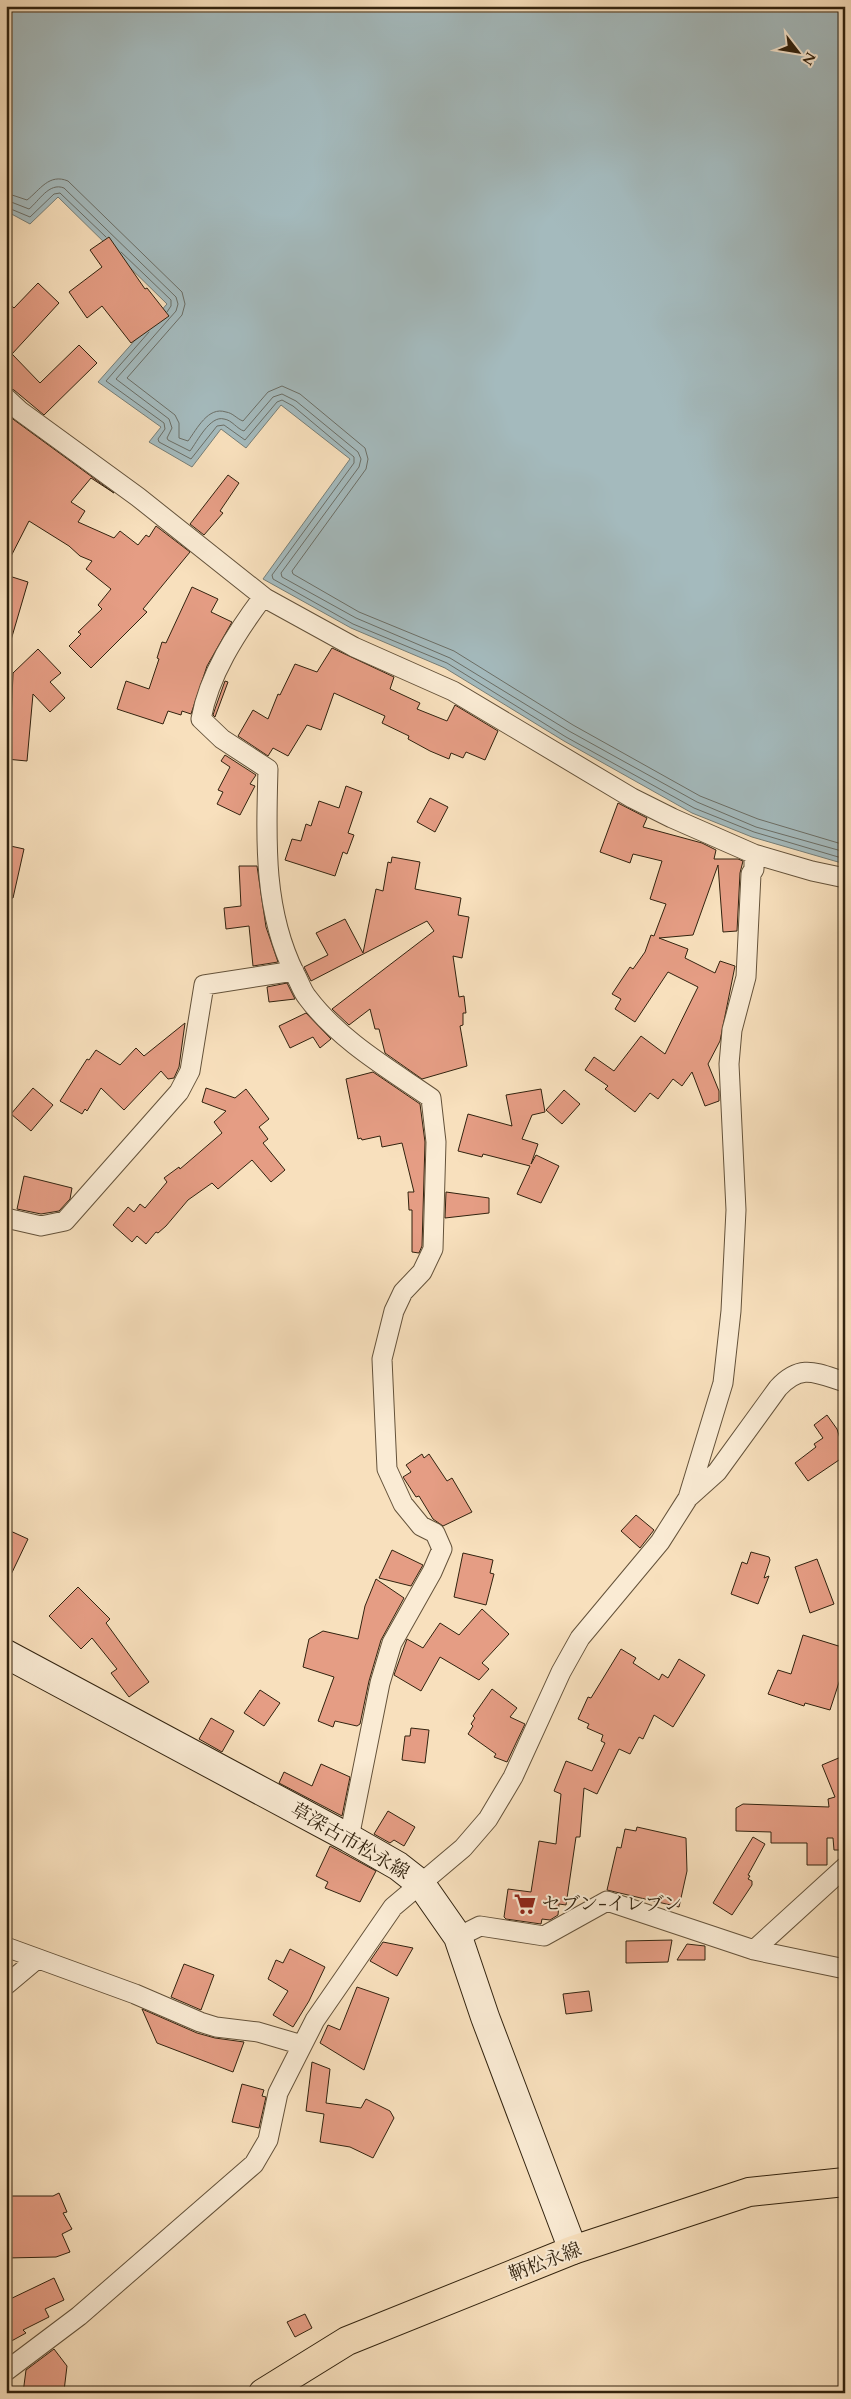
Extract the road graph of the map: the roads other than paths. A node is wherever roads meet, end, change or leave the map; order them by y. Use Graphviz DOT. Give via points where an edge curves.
graph roads {
  1 [pos="6,398"];
  2 [pos="263,597"];
  3 [pos="754,854"];
  4 [pos="845,878"];
  5 [pos="294,971"];
  6 [pos="6,1218"];
  7 [pos="845,1382"];
  8 [pos="688,1498"];
  9 [pos="6,1654"];
  10 [pos="350,1838"];
  11 [pos="845,1867"];
  12 [pos="421,1884"];
  13 [pos="458,1937"];
  14 [pos="6,1947"];
  15 [pos="754,1950"];
  16 [pos="37,1959"];
  17 [pos="845,1969"];
  18 [pos="6,1985"];
  19 [pos="302,2045"];
  20 [pos="845,2182"];
  21 [pos="572,2250"];
  22 [pos="6,2371"];
  23 [pos="262,2393"];
  1 -- 2 [label="street" via="138,497"];
  2 -- 3 [label="street" via="354,647 453,691 632,798"];
  2 -- 5 [label="street" via="228,648 200,720 222,739 268,769 266,845 271,902 282,947"];
  3 -- 4 [label="street"];
  3 -- 8 [label="street" via="746,977 732,1030 730,1064 736,1210 731,1310 723,1383"];
  5 -- 6 [label="street" via="204,986 190,1071 179,1092 65,1221 41,1226"];
  5 -- 10 [label="street" via="307,997 334,1026 374,1059 432,1098 436,1142 434,1248 422,1272 403,1292 394,1310 382,1359 387,1469 403,1504 422,1526 435,1533 442,1549 392,1643 380,1683"];
  7 -- 8 [label="street" via="798,1372 788,1377 717,1472"];
  8 -- 12 [label="street" via="660,1542 580,1638 513,1777 488,1819 463,1848"];
  9 -- 10 [label="main road, 草深古市松永線"];
  10 -- 12 [label="main road, 草深古市松永線" via="398,1866"];
  11 -- 15 [label="street"];
  12 -- 13 [label="main road, 草深古市松永線"];
  12 -- 19 [label="street" via="393,1907 315,2020"];
  13 -- 15 [label="street" via="480,1926 544,1936 607,1901"];
  13 -- 21 [label="main road, 草深古市松永線"];
  14 -- 16 [label="street"];
  15 -- 17 [label="street"];
  16 -- 18 [label="street"];
  16 -- 19 [label="street" via="135,1994 200,2022 258,2032"];
  19 -- 22 [label="street" via="278,2093 268,2140 254,2164 79,2316"];
  20 -- 21 [label="main road, 鞆松永線" via="749,2192"];
  21 -- 23 [label="main road, 鞆松永線" via="347,2341"];
}
